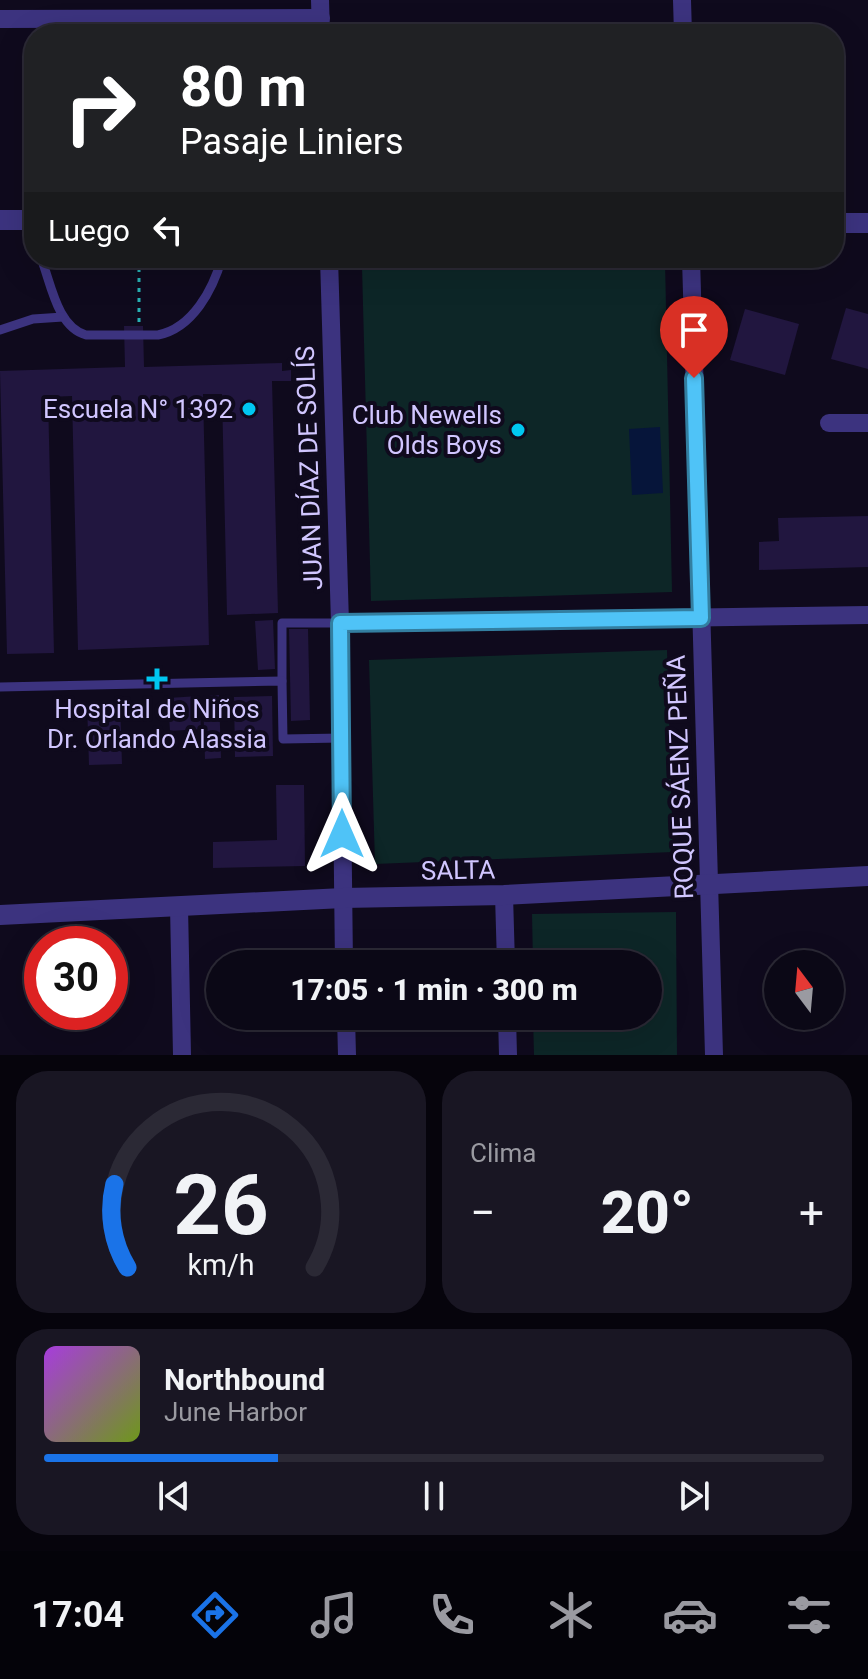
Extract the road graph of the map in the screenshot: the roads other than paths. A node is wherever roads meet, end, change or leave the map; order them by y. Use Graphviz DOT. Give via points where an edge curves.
graph roads {
  1 [pos="682,0"];
  2 [pos="321,17"];
  3 [pos="0,19"];
  4 [pos="683,24"];
  5 [pos="0,220"];
  6 [pos="844,223"];
  7 [pos="868,223"];
  8 [pos="24,225"];
  9 [pos="45,268"];
  10 [pos="218,268"];
  11 [pos="329,268"];
  12 [pos="691,268"];
  13 [pos="63,317"];
  14 [pos="0,330"];
  15 [pos="829,423"];
  16 [pos="868,423"];
  17 [pos="868,615"];
  18 [pos="701,618"];
  19 [pos="340,623"];
  20 [pos="282,681"];
  21 [pos="0,687"];
  22 [pos="342,738"];
  23 [pos="868,876"];
  24 [pos="709,884"];
  25 [pos="504,895"];
  26 [pos="343,898"];
  27 [pos="179,906"];
  28 [pos="0,915"];
  29 [pos="344,950"];
  30 [pos="506,950"];
  31 [pos="346,1030"];
  32 [pos="507,1030"];
  33 [pos="182,1055"];
  34 [pos="347,1055"];
  35 [pos="508,1055"];
  36 [pos="714,1055"];
  1 -- 4 [label="street"];
  2 -- 3 [label="street"];
  5 -- 8 [label="street"];
  6 -- 7 [label="street"];
  9 -- 13 [label="lane"];
  10 -- 13 [label="lane" via="210,291 186,322 167,333 86,335"];
  11 -- 19 [label="street, JUAN DÍAZ DE SOLÍS"];
  12 -- 18 [label="street, ROQUE SÁENZ PEÑA"];
  13 -- 14 [label="lane" via="33,319"];
  15 -- 16 [label="street"];
  17 -- 18 [label="street"];
  18 -- 19 [label="street"];
  18 -- 24 [label="street, ROQUE SÁENZ PEÑA"];
  19 -- 20 [label="lane" via="282,623"];
  19 -- 22 [label="street, JUAN DÍAZ DE SOLÍS"];
  20 -- 21 [label="lane"];
  20 -- 22 [label="lane" via="283,739"];
  22 -- 26 [label="street, JUAN DÍAZ DE SOLÍS"];
  23 -- 24 [label="street, SALTA"];
  24 -- 25 [label="street, SALTA"];
  24 -- 36 [label="street, ROQUE SÁENZ PEÑA"];
  25 -- 26 [label="street, SALTA"];
  25 -- 30 [label="street"];
  26 -- 27 [label="street, SALTA"];
  26 -- 29 [label="street, JUAN DÍAZ DE SOLÍS"];
  27 -- 28 [label="street, SALTA"];
  27 -- 33 [label="street"];
  31 -- 34 [label="street"];
  32 -- 35 [label="street"];
}
